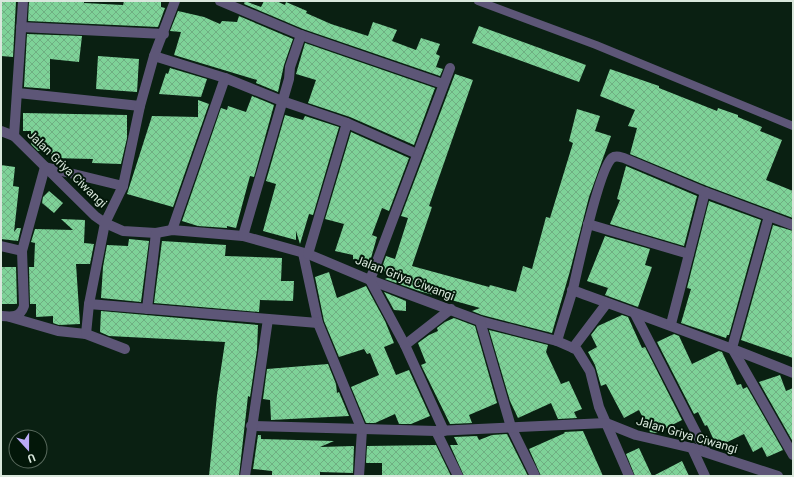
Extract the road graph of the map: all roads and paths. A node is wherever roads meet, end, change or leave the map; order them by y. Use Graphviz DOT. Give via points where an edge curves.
graph roads {
  1 [pos="23,1"];
  2 [pos="175,1"];
  3 [pos="220,1"];
  4 [pos="478,1"];
  5 [pos="21,27"];
  6 [pos="164,34"];
  7 [pos="301,35"];
  8 [pos="154,56"];
  9 [pos="450,68"];
  10 [pos="225,78"];
  11 [pos="443,84"];
  12 [pos="18,93"];
  13 [pos="282,101"];
  14 [pos="140,106"];
  15 [pos="346,123"];
  16 [pos="793,126"];
  17 [pos="1,131"];
  18 [pos="14,136"];
  19 [pos="418,154"];
  20 [pos="45,167"];
  21 [pos="123,186"];
  22 [pos="706,192"];
  23 [pos="769,216"];
  24 [pos="105,223"];
  25 [pos="588,224"];
  26 [pos="793,225"];
  27 [pos="172,230"];
  28 [pos="156,232"];
  29 [pos="243,236"];
  30 [pos="1,246"];
  31 [pos="22,251"];
  32 [pos="306,253"];
  33 [pos="689,254"];
  34 [pos="370,280"];
  35 [pos="572,290"];
  36 [pos="607,303"];
  37 [pos="89,304"];
  38 [pos="147,309"];
  39 [pos="450,309"];
  40 [pos="635,314"];
  41 [pos="5,316"];
  42 [pos="268,318"];
  43 [pos="480,321"];
  44 [pos="318,323"];
  45 [pos="670,324"];
  46 [pos="86,334"];
  47 [pos="557,341"];
  48 [pos="405,345"];
  49 [pos="573,348"];
  50 [pos="732,348"];
  51 [pos="125,349"];
  52 [pos="793,372"];
  53 [pos="606,423"];
  54 [pos="251,426"];
  55 [pos="511,427"];
  56 [pos="362,430"];
  57 [pos="440,431"];
  58 [pos="692,448"];
  59 [pos="706,452"];
  60 [pos="793,455"];
  61 [pos="245,476"];
  62 [pos="359,476"];
  63 [pos="458,476"];
  64 [pos="535,476"];
  65 [pos="629,476"];
  66 [pos="705,476"];
  67 [pos="778,476"];
  1 -- 5 [label="street"];
  2 -- 6 [label="street"];
  3 -- 7 [label="street"];
  4 -- 16 [label="lane" via="596,45"];
  5 -- 6 [label="street"];
  5 -- 12 [label="street"];
  6 -- 8 [label="street"];
  7 -- 11 [label="street"];
  7 -- 13 [label="street"];
  8 -- 10 [label="street"];
  8 -- 14 [label="street"];
  9 -- 11 [label="street"];
  10 -- 13 [label="street"];
  10 -- 27 [label="street"];
  11 -- 19 [label="street"];
  12 -- 14 [label="street"];
  12 -- 18 [label="street"];
  13 -- 15 [label="street"];
  13 -- 29 [label="street"];
  14 -- 21 [label="street"];
  15 -- 19 [label="street"];
  15 -- 32 [label="street"];
  17 -- 18 [label="street, Jalan Griya Ciwangi"];
  18 -- 20 [label="street, Jalan Griya Ciwangi"];
  19 -- 34 [label="street"];
  20 -- 21 [label="street"];
  20 -- 24 [label="street, Jalan Griya Ciwangi" via="84,207"];
  20 -- 31 [label="street"];
  21 -- 24 [label="street"];
  22 -- 23 [label="street"];
  22 -- 25 [label="street" via="616,156 605,168"];
  22 -- 33 [label="street"];
  23 -- 26 [label="street"];
  23 -- 50 [label="street"];
  24 -- 28 [label="street, Jalan Griya Ciwangi" via="123,230"];
  24 -- 37 [label="street"];
  25 -- 33 [label="street"];
  25 -- 35 [label="street"];
  27 -- 28 [label="street, Jalan Griya Ciwangi"];
  27 -- 29 [label="street, Jalan Griya Ciwangi"];
  28 -- 38 [label="street"];
  29 -- 32 [label="street, Jalan Griya Ciwangi"];
  30 -- 31 [label="street"];
  31 -- 41 [label="street" via="24,306 20,314"];
  32 -- 34 [label="street, Jalan Griya Ciwangi"];
  32 -- 44 [label="street"];
  33 -- 45 [label="street"];
  34 -- 39 [label="street, Jalan Griya Ciwangi"];
  34 -- 48 [label="street"];
  35 -- 36 [label="street"];
  35 -- 47 [label="street"];
  36 -- 40 [label="street"];
  36 -- 49 [label="street"];
  37 -- 38 [label="street"];
  37 -- 46 [label="street"];
  38 -- 42 [label="street"];
  39 -- 43 [label="street, Jalan Griya Ciwangi"];
  39 -- 48 [label="street"];
  40 -- 45 [label="street"];
  40 -- 59 [label="street"];
  41 -- 46 [label="street" via="58,330"];
  42 -- 44 [label="street"];
  42 -- 54 [label="street"];
  43 -- 47 [label="street, Jalan Griya Ciwangi"];
  43 -- 55 [label="street"];
  44 -- 56 [label="street"];
  45 -- 50 [label="street"];
  46 -- 51 [label="street"];
  47 -- 49 [label="street, Jalan Griya Ciwangi"];
  48 -- 57 [label="street"];
  49 -- 53 [label="street, Jalan Griya Ciwangi" via="577,350 590,371"];
  50 -- 52 [label="street"];
  50 -- 60 [label="street"];
  53 -- 55 [label="street"];
  53 -- 58 [label="street, Jalan Griya Ciwangi" via="636,435"];
  53 -- 65 [label="street"];
  54 -- 56 [label="street"];
  54 -- 61 [label="street"];
  55 -- 57 [label="street"];
  55 -- 64 [label="street"];
  56 -- 57 [label="street"];
  56 -- 62 [label="street"];
  57 -- 63 [label="street"];
  58 -- 59 [label="street, Jalan Griya Ciwangi"];
  58 -- 66 [label="street"];
  59 -- 67 [label="street, Jalan Griya Ciwangi"];
}
